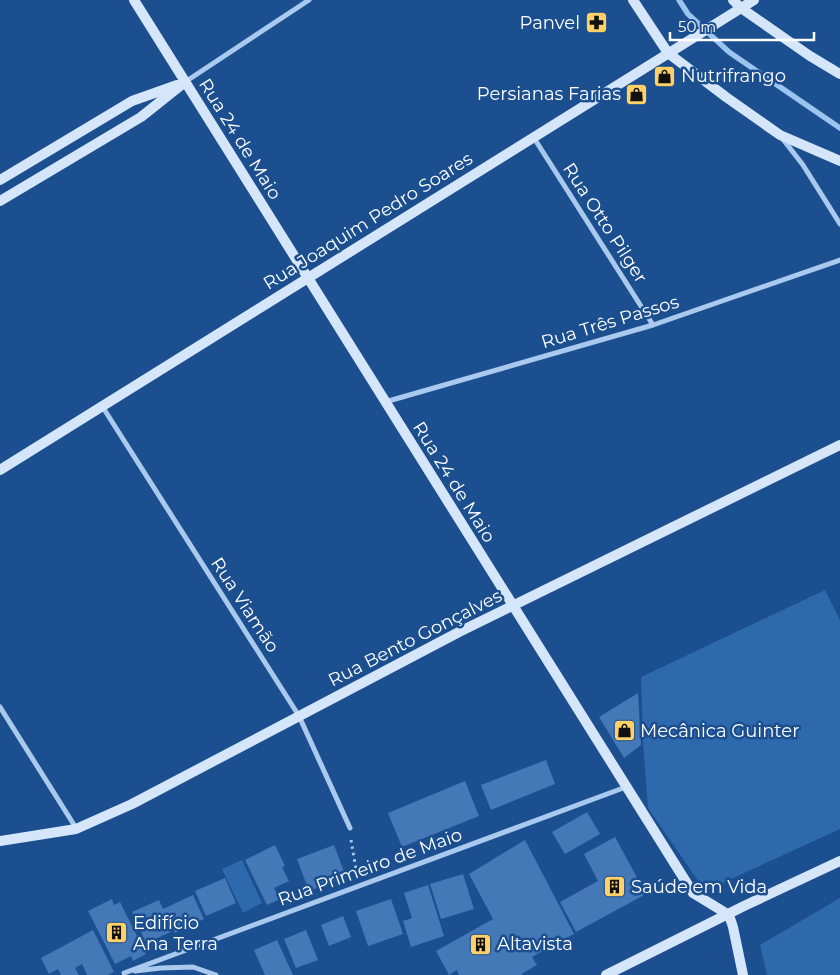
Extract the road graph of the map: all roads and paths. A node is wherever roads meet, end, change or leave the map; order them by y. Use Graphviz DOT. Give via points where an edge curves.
graph roads {
  1 [pos="134,0"];
  2 [pos="309,0"];
  3 [pos="633,0"];
  4 [pos="754,0"];
  5 [pos="736,7"];
  6 [pos="668,53"];
  7 [pos="840,74"];
  8 [pos="185,82"];
  9 [pos="780,135"];
  10 [pos="534,137"];
  11 [pos="840,161"];
  12 [pos="0,180"];
  13 [pos="0,201"];
  14 [pos="840,224"];
  15 [pos="840,260"];
  16 [pos="307,278"];
  17 [pos="653,325"];
  18 [pos="385,402"];
  19 [pos="102,406"];
  20 [pos="840,445"];
  21 [pos="0,470"];
  22 [pos="513,606"];
  23 [pos="0,707"];
  24 [pos="300,716"];
  25 [pos="626,787"];
  26 [pos="350,828"];
  27 [pos="76,829"];
  28 [pos="0,841"];
  29 [pos="840,861"];
  30 [pos="358,886"];
  31 [pos="729,914"];
  32 [pos="122,974"];
  33 [pos="216,975"];
  34 [pos="606,975"];
  35 [pos="743,975"];
  1 -- 8 [label="street, Rua 24 de Maio"];
  2 -- 8 [label="street"];
  3 -- 6 [label="street"];
  4 -- 5 [label="street, Rua Joaquim Pedro Soares"];
  5 -- 6 [label="street, Rua Joaquim Pedro Soares"];
  5 -- 7 [label="street"];
  6 -- 9 [label="street"];
  6 -- 10 [label="street, Rua Joaquim Pedro Soares"];
  8 -- 12 [label="street" via="132,100"];
  8 -- 13 [label="street" via="141,117"];
  8 -- 16 [label="street, Rua 24 de Maio"];
  9 -- 11 [label="street"];
  9 -- 14 [label="street"];
  10 -- 16 [label="street, Rua Joaquim Pedro Soares"];
  10 -- 17 [label="street, Rua Otto Pilger"];
  15 -- 17 [label="street, Rua Três Passos"];
  16 -- 18 [label="street, Rua 24 de Maio"];
  16 -- 19 [label="street, Rua Joaquim Pedro Soares"];
  17 -- 18 [label="street, Rua Três Passos"];
  18 -- 22 [label="street, Rua 24 de Maio"];
  19 -- 21 [label="street, Rua Joaquim Pedro Soares"];
  19 -- 24 [label="street, Rua Viamão"];
  20 -- 22 [label="street, Rua Bento Gonçalves"];
  22 -- 24 [label="street, Rua Bento Gonçalves"];
  22 -- 25 [label="street, Rua 24 de Maio"];
  23 -- 27 [label="street"];
  24 -- 26 [label="street, Rua Viamão"];
  24 -- 27 [label="street, Rua Bento Gonçalves" via="132,804"];
  25 -- 30 [label="street, Rua Primeiro de Maio"];
  25 -- 31 [label="street, Rua 24 de Maio" via="692,893"];
  26 -- 30 [label="path"];
  27 -- 28 [label="street, Rua Bento Gonçalves"];
  29 -- 31 [label="street"];
  30 -- 32 [label="street, Rua Primeiro de Maio"];
  31 -- 34 [label="street"];
  31 -- 35 [label="street"];
  32 -- 33 [label="street, Rua Primeiro de Maio" via="160,968 193,968"];
}
